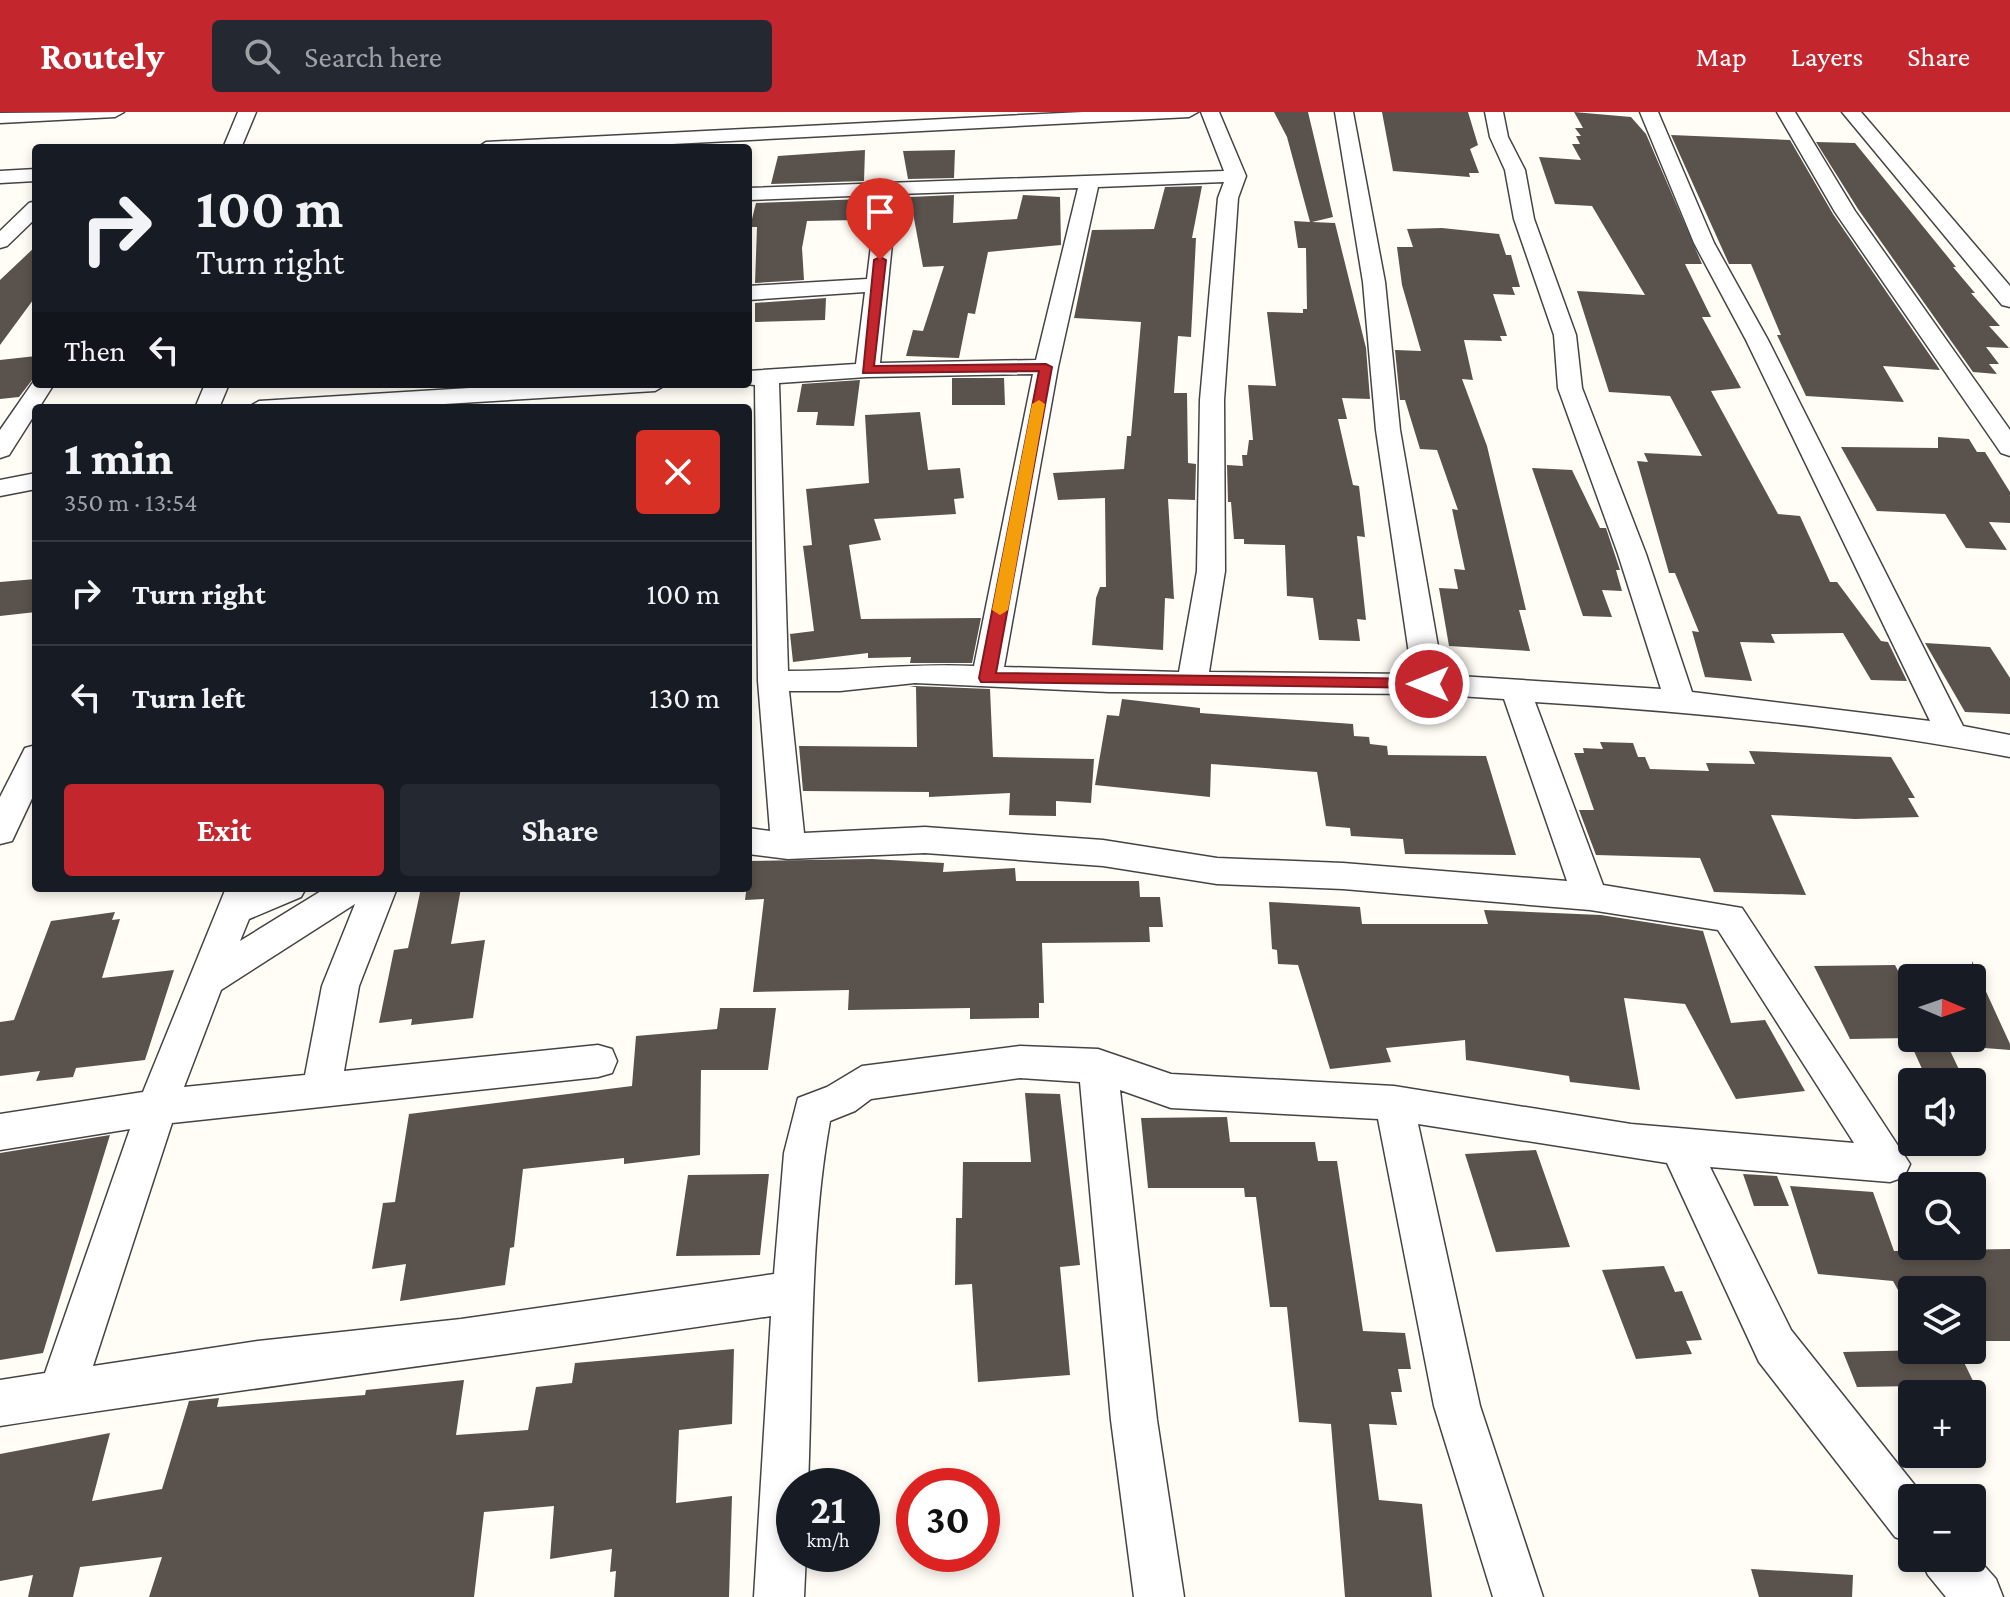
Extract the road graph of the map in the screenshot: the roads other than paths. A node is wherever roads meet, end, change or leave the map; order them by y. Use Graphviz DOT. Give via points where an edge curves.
graph roads {
  1 [pos="115,112"];
  2 [pos="247,112"];
  3 [pos="740,112"];
  4 [pos="1189,112"];
  5 [pos="1210,112"];
  6 [pos="1344,112"];
  7 [pos="1494,112"];
  8 [pos="1649,112"];
  9 [pos="1786,112"];
  10 [pos="1851,112"];
  11 [pos="0,118"];
  12 [pos="870,121"];
  13 [pos="742,136"];
  14 [pos="234,144"];
  15 [pos="571,144"];
  16 [pos="32,175"];
  17 [pos="1236,176"];
  18 [pos="0,177"];
  19 [pos="1089,182"];
  20 [pos="888,187"];
  21 [pos="752,194"];
  22 [pos="32,211"];
  23 [pos="0,242"];
  24 [pos="877,285"];
  25 [pos="752,293"];
  26 [pos="2010,300"];
  27 [pos="1046,367"];
  28 [pos="867,370"];
  29 [pos="758,378"];
  30 [pos="39,388"];
  31 [pos="633,388"];
  32 [pos="579,398"];
  33 [pos="392,403"];
  34 [pos="365,404"];
  35 [pos="2010,448"];
  36 [pos="0,450"];
  37 [pos="32,482"];
  38 [pos="0,488"];
  39 [pos="987,678"];
  40 [pos="773,681"];
  41 [pos="1193,681"];
  42 [pos="1429,684"];
  43 [pos="1516,690"];
  44 [pos="1680,701"];
  45 [pos="1952,735"];
  46 [pos="2010,746"];
  47 [pos="32,764"];
  48 [pos="0,832"];
  49 [pos="752,842"];
  50 [pos="788,846"];
  51 [pos="271,892"];
  52 [pos="347,892"];
  53 [pos="378,892"];
  54 [pos="1590,896"];
  55 [pos="240,899"];
  56 [pos="208,980"];
  57 [pos="598,1061"];
  58 [pos="1098,1066"];
  59 [pos="323,1090"];
  60 [pos="1394,1103"];
  61 [pos="157,1107"];
  62 [pos="0,1132"];
  63 [pos="1680,1148"];
  64 [pos="794,1292"];
  65 [pos="61,1393"];
  66 [pos="0,1403"];
  67 [pos="1898,1502"];
  68 [pos="1957,1572"];
  69 [pos="779,1597"];
  70 [pos="1159,1597"];
  71 [pos="1518,1597"];
  72 [pos="1978,1597"];
  1 -- 11 [label="street"];
  2 -- 14 [label="street"];
  3 -- 13 [label="street"];
  4 -- 12 [label="street"];
  5 -- 17 [label="street"];
  6 -- 42 [label="street" via="1374,282 1388,430"];
  7 -- 44 [label="street" via="1565,335 1570,388"];
  8 -- 45 [label="street" via="1704,243"];
  9 -- 35 [label="street" via="1845,212"];
  10 -- 26 [label="street"];
  12 -- 13 [label="street"];
  13 -- 15 [label="street"];
  16 -- 18 [label="street"];
  17 -- 19 [label="street"];
  17 -- 41 [label="street" via="1228,198 1212,400 1211,571"];
  19 -- 20 [label="street"];
  19 -- 27 [label="street"];
  20 -- 21 [label="street"];
  20 -- 24 [label="street"];
  22 -- 23 [label="street"];
  24 -- 25 [label="street"];
  24 -- 28 [label="street"];
  27 -- 28 [label="street"];
  27 -- 39 [label="street"];
  28 -- 29 [label="street"];
  29 -- 40 [label="street"];
  30 -- 36 [label="street"];
  31 -- 32 [label="street"];
  32 -- 33 [label="street"];
  33 -- 34 [label="street"];
  37 -- 38 [label="street"];
  39 -- 40 [label="street" via="915,673"];
  39 -- 41 [label="street"];
  40 -- 50 [label="street"];
  41 -- 42 [label="street"];
  42 -- 43 [label="street"];
  43 -- 44 [label="street"];
  43 -- 54 [label="street"];
  44 -- 45 [label="street"];
  45 -- 46 [label="street"];
  47 -- 48 [label="street"];
  49 -- 50 [label="street"];
  50 -- 54 [label="street" via="925,840 1103,853 1217,871"];
  51 -- 55 [label="street"];
  52 -- 56 [label="street"];
  53 -- 59 [label="street" via="347,958 327,1036"];
  54 -- 63 [label="street" via="1729,918 1890,1164"];
  55 -- 56 [label="street"];
  56 -- 61 [label="street"];
  57 -- 59 [label="street"];
  58 -- 60 [label="street" via="1171,1091"];
  58 -- 64 [label="street" via="1020,1062 862,1083 841,1099 812,1110"];
  58 -- 70 [label="street" via="1134,1420"];
  59 -- 61 [label="street"];
  60 -- 63 [label="street"];
  60 -- 71 [label="street" via="1457,1406"];
  61 -- 62 [label="street"];
  61 -- 65 [label="street"];
  63 -- 67 [label="street" via="1775,1346"];
  64 -- 65 [label="street"];
  64 -- 69 [label="street"];
  65 -- 66 [label="street"];
  68 -- 72 [label="street"];
}
